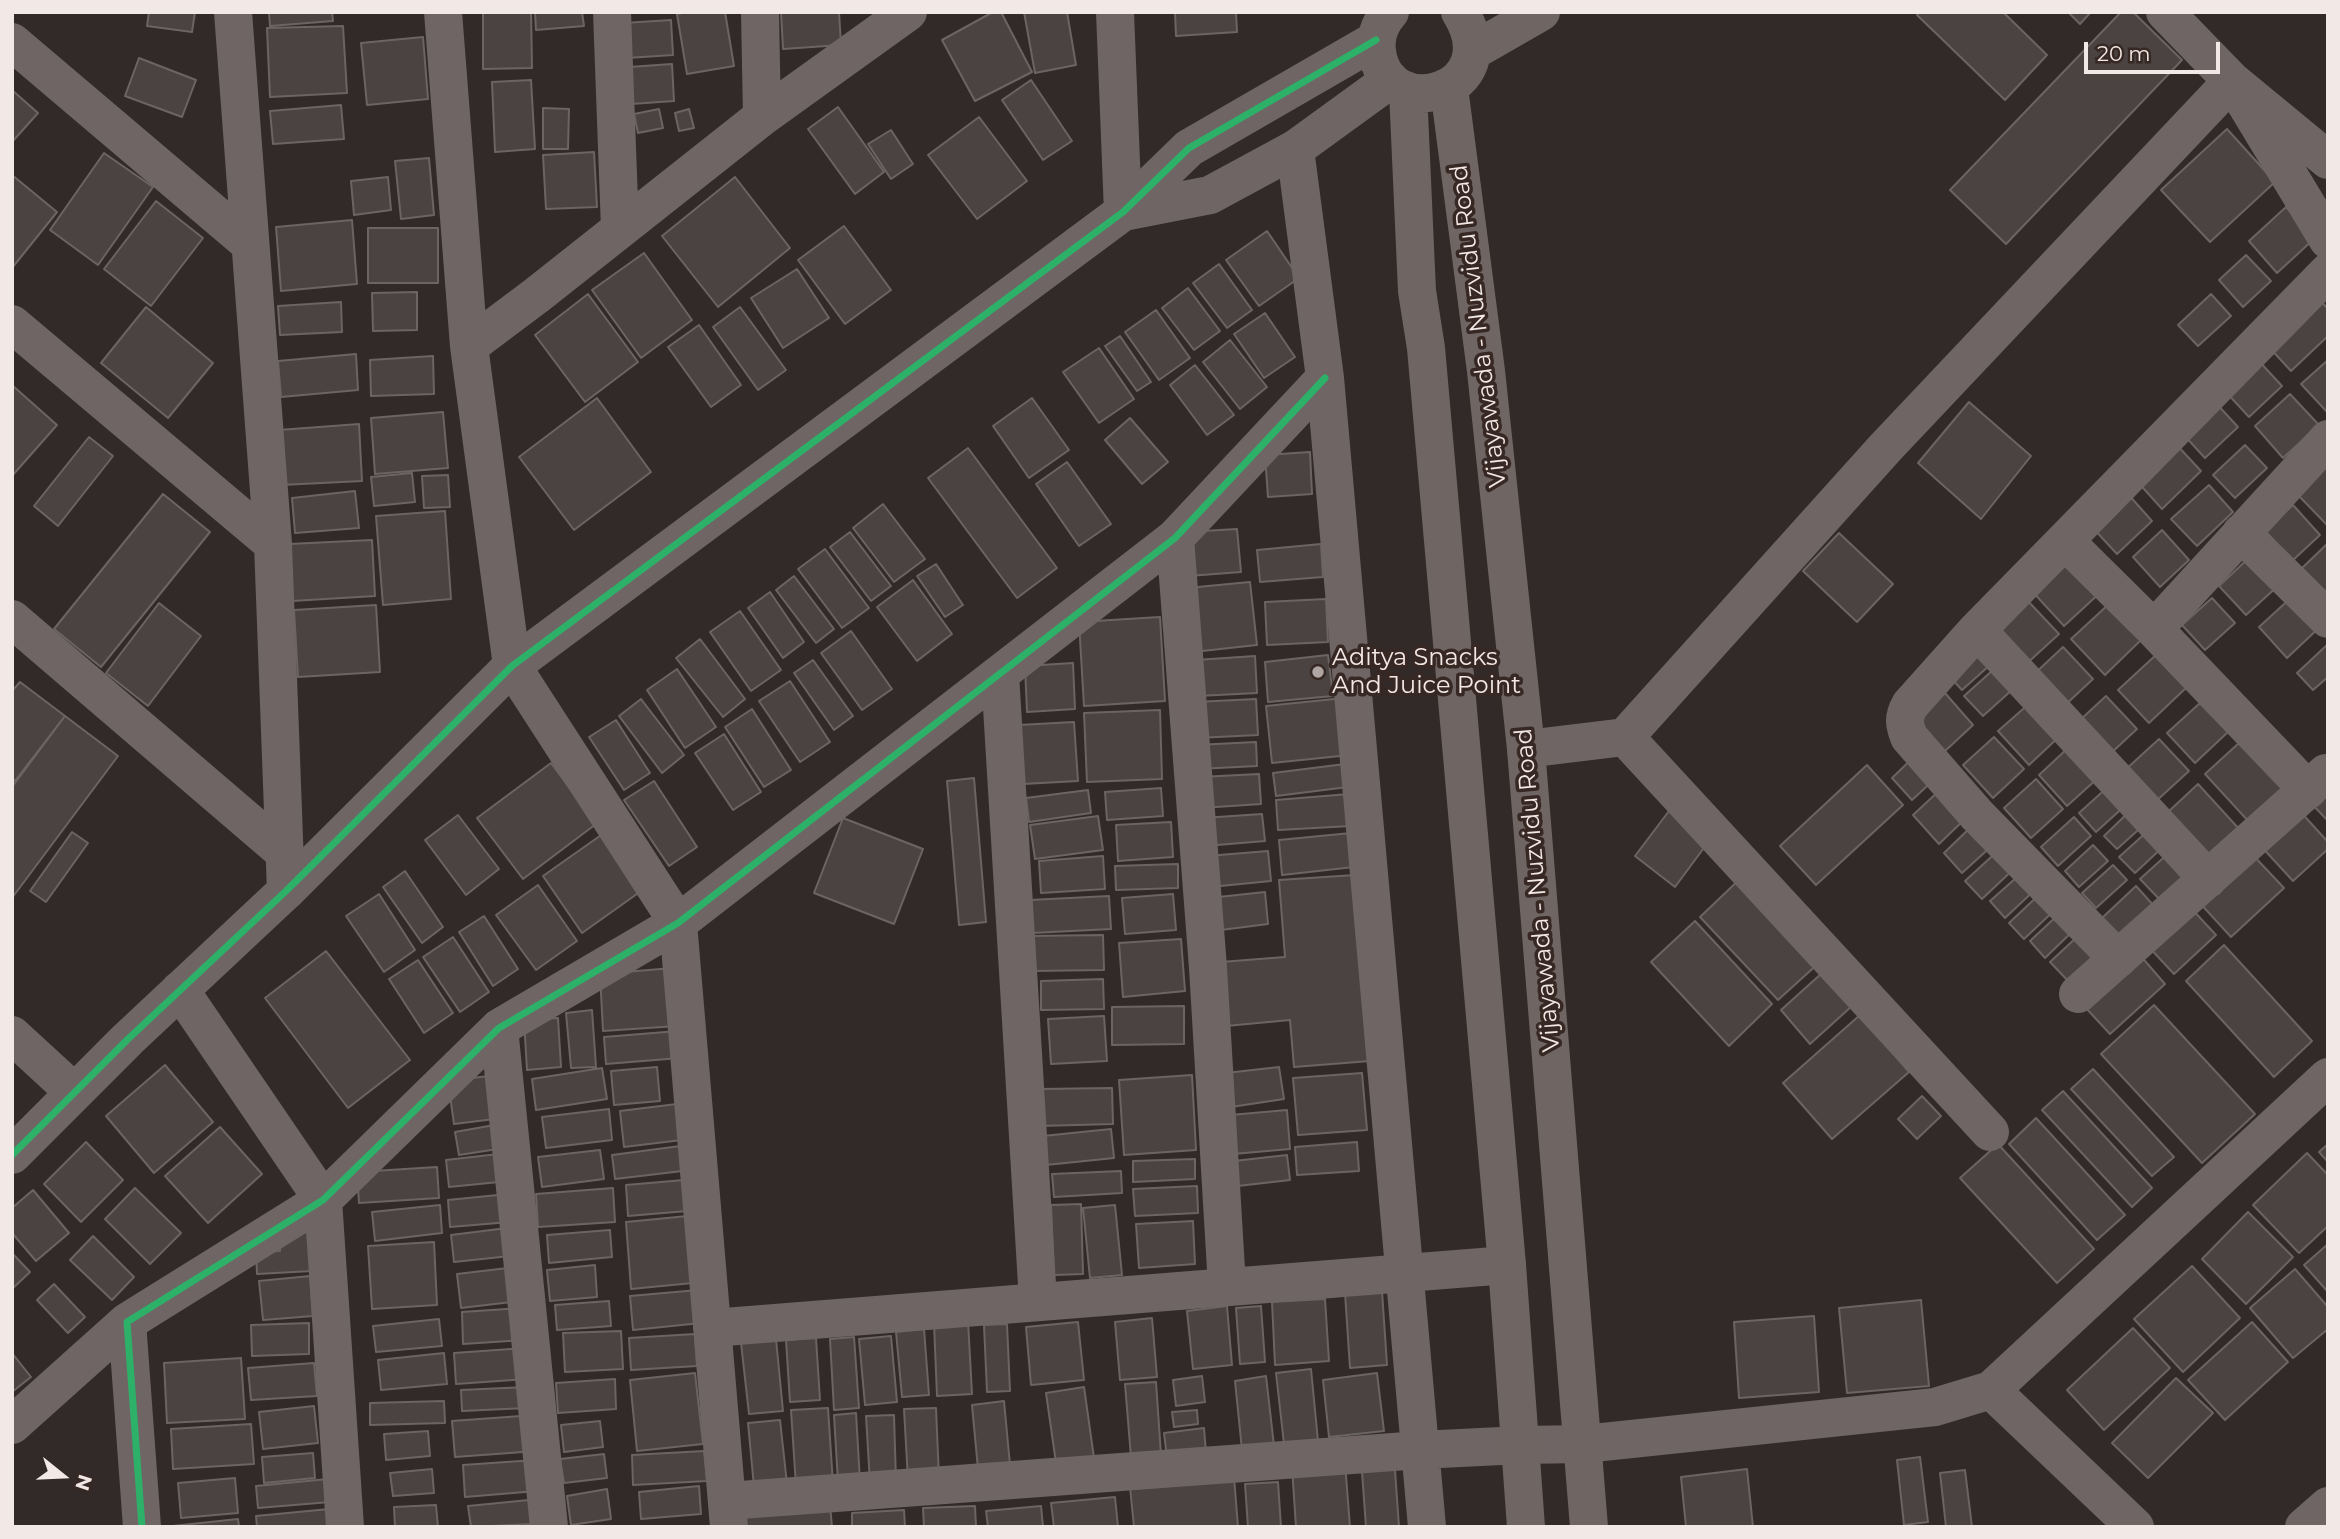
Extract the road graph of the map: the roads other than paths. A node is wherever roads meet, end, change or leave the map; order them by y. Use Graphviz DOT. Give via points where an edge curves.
graph roads {
  1 [pos="233,12"];
  2 [pos="443,12"];
  3 [pos="612,12"];
  4 [pos="760,12"];
  5 [pos="908,12"];
  6 [pos="1115,12"];
  7 [pos="1460,12"];
  8 [pos="1541,12"];
  9 [pos="2165,12"];
  10 [pos="1383,21"];
  11 [pos="12,41"];
  12 [pos="1473,51"];
  13 [pos="2232,81"];
  14 [pos="1399,86"];
  15 [pos="1449,88"];
  16 [pos="762,117"];
  17 [pos="1295,149"];
  18 [pos="2328,160"];
  19 [pos="1123,212"];
  20 [pos="620,229"];
  21 [pos="2328,240"];
  22 [pos="250,244"];
  23 [pos="2328,272"];
  24 [pos="12,324"];
  25 [pos="469,346"];
  26 [pos="1325,378"];
  27 [pos="2327,443"];
  28 [pos="2241,533"];
  29 [pos="1175,538"];
  30 [pos="2065,541"];
  31 [pos="273,544"];
  32 [pos="12,619"];
  33 [pos="2328,619"];
  34 [pos="2154,629"];
  35 [pos="1977,630"];
  36 [pos="512,666"];
  37 [pos="1000,674"];
  38 [pos="1625,737"];
  39 [pos="1526,749"];
  40 [pos="2318,781"];
  41 [pos="285,853"];
  42 [pos="2208,879"];
  43 [pos="286,891"];
  44 [pos="678,923"];
  45 [pos="2118,959"];
  46 [pos="180,990"];
  47 [pos="2078,994"];
  48 [pos="499,1028"];
  49 [pos="12,1035"];
  50 [pos="2328,1077"];
  51 [pos="74,1093"];
  52 [pos="1990,1132"];
  53 [pos="12,1155"];
  54 [pos="323,1200"];
  55 [pos="1507,1265"];
  56 [pos="1404,1272"];
  57 [pos="1227,1286"];
  58 [pos="1038,1301"];
  59 [pos="127,1322"];
  60 [pos="712,1328"];
  61 [pos="1992,1390"];
  62 [pos="12,1425"];
  63 [pos="1584,1444"];
  64 [pos="1521,1445"];
  65 [pos="1420,1450"];
  66 [pos="2328,1506"];
  67 [pos="728,1514"];
  68 [pos="142,1527"];
  69 [pos="345,1527"];
  70 [pos="550,1527"];
  71 [pos="1427,1527"];
  72 [pos="1527,1527"];
  73 [pos="1589,1527"];
  74 [pos="2135,1527"];
  75 [pos="2304,1527"];
  1 -- 22 [label="street"];
  2 -- 25 [label="street"];
  3 -- 20 [label="street"];
  4 -- 16 [label="street"];
  5 -- 16 [label="street"];
  6 -- 19 [label="street"];
  7 -- 12 [label="main road" via="1471,29"];
  8 -- 12 [label="main road"];
  9 -- 13 [label="street"];
  10 -- 14 [label="main road" via="1378,62"];
  10 -- 19 [label="street" via="1189,148"];
  11 -- 22 [label="street"];
  12 -- 15 [label="main road" via="1465,72"];
  13 -- 18 [label="street"];
  13 -- 21 [label="street"];
  13 -- 38 [label="street" via="1886,447"];
  14 -- 15 [label="main road" via="1429,94"];
  14 -- 17 [label="street"];
  14 -- 55 [label="main road, Vijayawada - Nuzvidu Road"];
  15 -- 39 [label="main road, Vijayawada - Nuzvidu Road" via="1486,371"];
  16 -- 20 [label="street"];
  17 -- 19 [label="street" via="1210,195"];
  17 -- 26 [label="street"];
  19 -- 36 [label="street"];
  20 -- 25 [label="street"];
  22 -- 31 [label="street"];
  23 -- 30 [label="street"];
  24 -- 31 [label="street"];
  25 -- 36 [label="street"];
  26 -- 29 [label="street"];
  26 -- 56 [label="street"];
  27 -- 28 [label="street"];
  28 -- 33 [label="street"];
  28 -- 34 [label="street"];
  29 -- 37 [label="street"];
  29 -- 57 [label="street"];
  30 -- 34 [label="street"];
  30 -- 35 [label="street"];
  31 -- 41 [label="street"];
  32 -- 41 [label="street"];
  34 -- 40 [label="street"];
  35 -- 42 [label="street"];
  35 -- 45 [label="street" via="1910,705 1904,715 1909,737"];
  36 -- 43 [label="street"];
  36 -- 44 [label="street"];
  37 -- 44 [label="street"];
  37 -- 58 [label="street"];
  38 -- 39 [label="street"];
  38 -- 52 [label="street"];
  39 -- 63 [label="main road, Vijayawada - Nuzvidu Road"];
  40 -- 42 [label="street"];
  41 -- 43 [label="street"];
  42 -- 45 [label="street"];
  43 -- 46 [label="street"];
  44 -- 48 [label="street"];
  44 -- 60 [label="street"];
  45 -- 47 [label="street"];
  46 -- 51 [label="street"];
  46 -- 54 [label="street"];
  48 -- 54 [label="street"];
  48 -- 70 [label="street"];
  49 -- 51 [label="street"];
  50 -- 61 [label="street"];
  51 -- 53 [label="street"];
  54 -- 59 [label="street"];
  54 -- 69 [label="street"];
  55 -- 56 [label="street"];
  55 -- 64 [label="main road, Vijayawada - Nuzvidu Road"];
  56 -- 57 [label="street"];
  56 -- 65 [label="street"];
  57 -- 58 [label="street"];
  58 -- 60 [label="street"];
  59 -- 62 [label="street"];
  59 -- 68 [label="street"];
  60 -- 67 [label="street"];
  61 -- 63 [label="street" via="1935,1407"];
  61 -- 74 [label="street"];
  63 -- 64 [label="street"];
  63 -- 73 [label="main road, Vijayawada - Nuzvidu Road"];
  64 -- 65 [label="street"];
  64 -- 72 [label="main road, Vijayawada - Nuzvidu Road"];
  65 -- 67 [label="street"];
  65 -- 71 [label="street"];
  66 -- 75 [label="street"];
}
